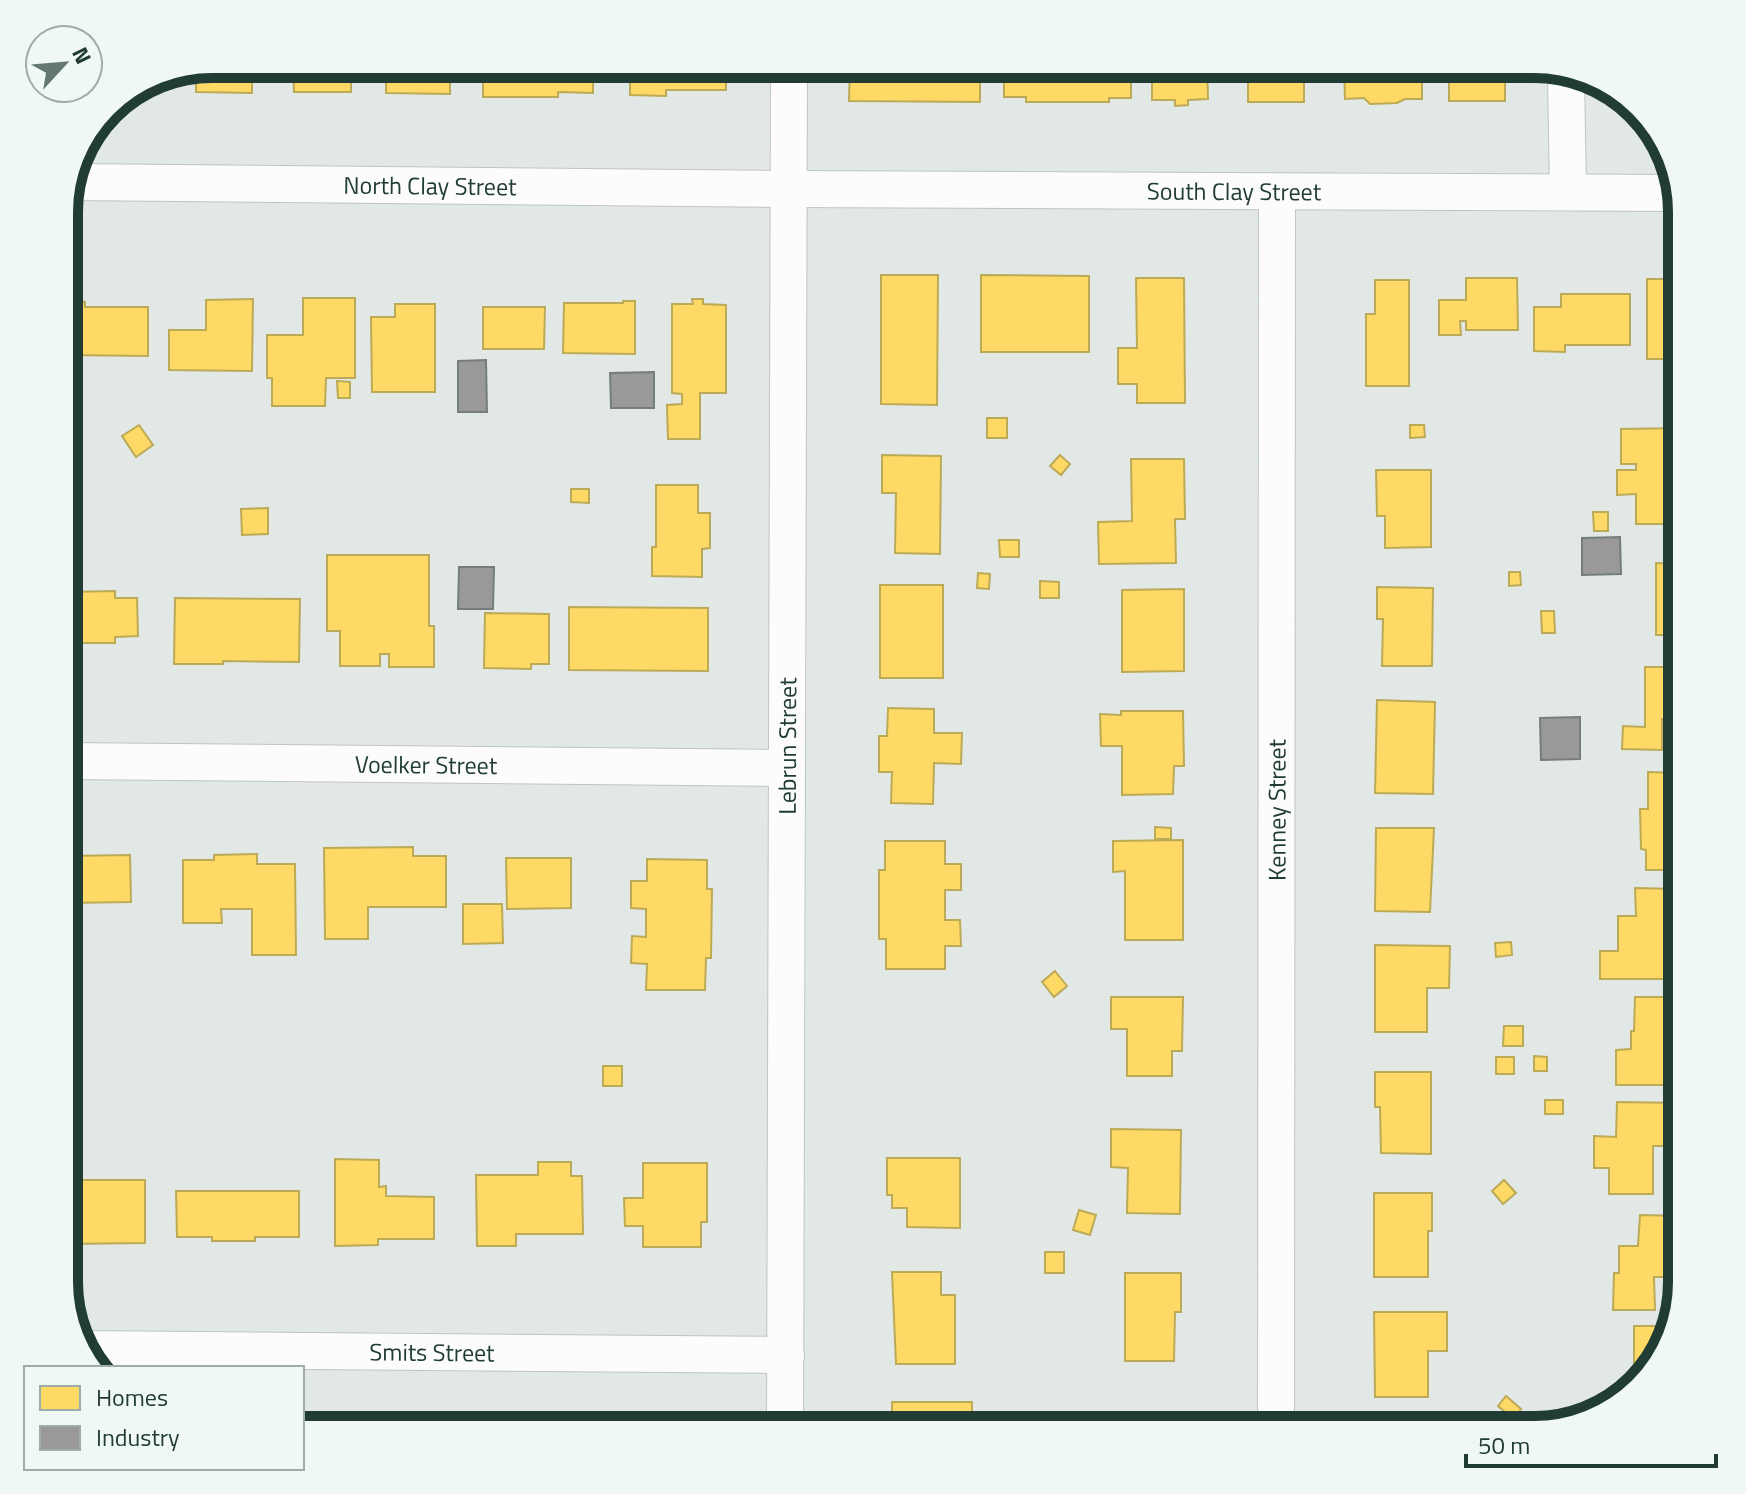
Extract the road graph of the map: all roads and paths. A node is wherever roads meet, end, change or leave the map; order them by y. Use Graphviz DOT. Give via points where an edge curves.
graph roads {
  1 [pos="789,78"];
  2 [pos="1566,83"];
  3 [pos="82,182"];
  4 [pos="789,189"];
  5 [pos="1277,192"];
  6 [pos="1568,192"];
  7 [pos="1666,193"];
  8 [pos="78,761"];
  9 [pos="787,768"];
  10 [pos="97,1349"];
  11 [pos="786,1355"];
  12 [pos="785,1416"];
  13 [pos="1276,1416"];
  1 -- 4 [label="street, Lebrun Street"];
  2 -- 6 [label="street"];
  3 -- 4 [label="street, North Clay Street"];
  4 -- 5 [label="street, South Clay Street"];
  4 -- 9 [label="street, Lebrun Street"];
  5 -- 6 [label="street, South Clay Street"];
  5 -- 13 [label="street, Kenney Street"];
  6 -- 7 [label="street, South Clay Street"];
  8 -- 9 [label="street, Voelker Street"];
  9 -- 11 [label="street, Lebrun Street"];
  10 -- 11 [label="street, Smits Street"];
  11 -- 12 [label="street, Lebrun Street"];
}
